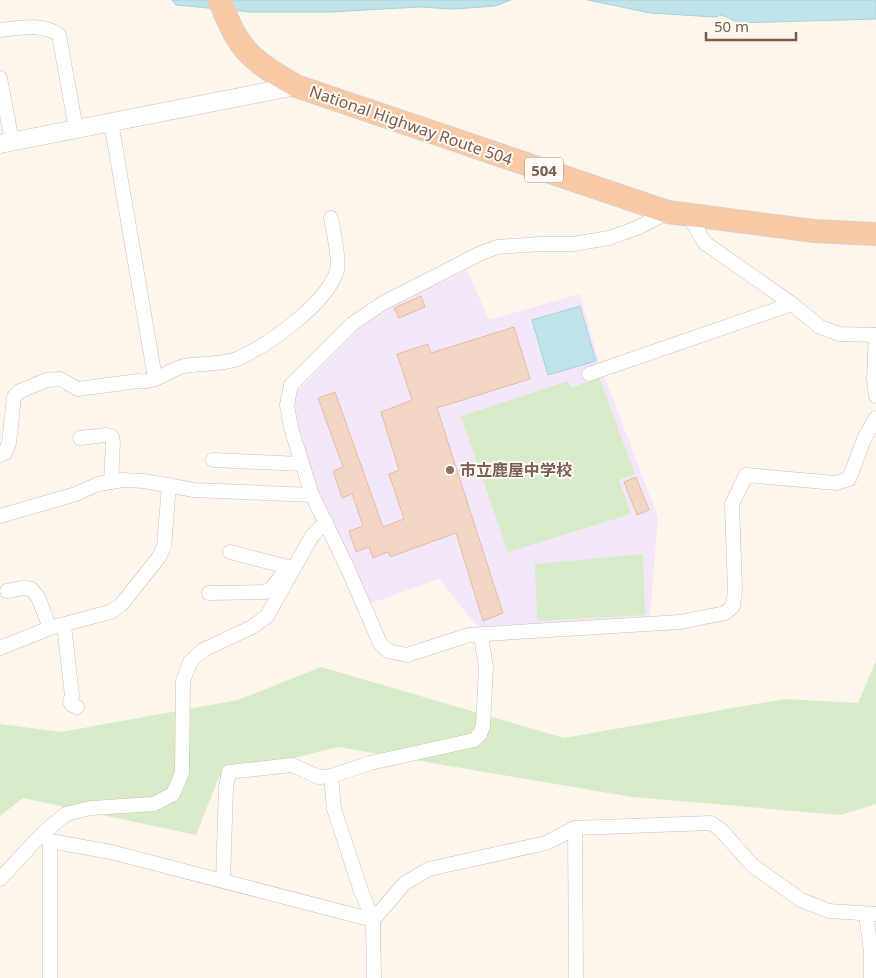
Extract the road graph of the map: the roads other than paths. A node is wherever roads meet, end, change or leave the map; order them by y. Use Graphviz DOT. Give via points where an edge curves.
graph roads {
  1 [pos="219,0"];
  2 [pos="0,30"];
  3 [pos="0,78"];
  4 [pos="296,86"];
  5 [pos="111,122"];
  6 [pos="76,129"];
  7 [pos="6,142"];
  8 [pos="678,214"];
  9 [pos="331,218"];
  10 [pos="876,234"];
  11 [pos="792,304"];
  12 [pos="876,335"];
  13 [pos="589,374"];
  14 [pos="155,378"];
  15 [pos="876,396"];
  16 [pos="876,418"];
  17 [pos="80,438"];
  18 [pos="0,455"];
  19 [pos="213,460"];
  20 [pos="301,464"];
  21 [pos="111,482"];
  22 [pos="169,485"];
  23 [pos="312,495"];
  24 [pos="0,516"];
  25 [pos="326,522"];
  26 [pos="230,552"];
  27 [pos="292,566"];
  28 [pos="7,591"];
  29 [pos="208,593"];
  30 [pos="57,627"];
  31 [pos="481,636"];
  32 [pos="0,648"];
  33 [pos="77,707"];
  34 [pos="331,776"];
  35 [pos="575,828"];
  36 [pos="46,837"];
  37 [pos="0,879"];
  38 [pos="223,880"];
  39 [pos="871,914"];
  40 [pos="373,920"];
  41 [pos="50,978"];
  42 [pos="374,978"];
  43 [pos="576,978"];
  44 [pos="871,978"];
  1 -- 4 [label="highway, National Highway Route 504 / 504" via="236,37 252,56"];
  2 -- 6 [label="street" via="50,28 59,35"];
  3 -- 7 [label="street"];
  4 -- 5 [label="street"];
  4 -- 8 [label="highway, National Highway Route 504 / 504"];
  5 -- 6 [label="street"];
  5 -- 14 [label="street"];
  6 -- 7 [label="street"];
  8 -- 10 [label="highway, National Highway Route 504 / 504" via="814,231"];
  8 -- 11 [label="street" via="705,243"];
  8 -- 20 [label="street" via="609,238 573,244 498,247 375,308 352,324 291,385 287,405"];
  9 -- 14 [label="street" via="338,269 310,310 264,344 235,360 182,366"];
  11 -- 12 [label="street" via="820,327 839,334"];
  11 -- 13 [label="street"];
  12 -- 15 [label="street"];
  14 -- 18 [label="street" via="146,382 78,389 60,379 47,380 20,391 14,397 9,442 5,453"];
  16 -- 31 [label="street" via="849,479 836,482 746,475 732,504 735,590 733,606 726,613 680,622 544,629"];
  17 -- 21 [label="street" via="112,437"];
  19 -- 20 [label="street"];
  20 -- 23 [label="street"];
  21 -- 22 [label="street" via="144,480"];
  21 -- 24 [label="street"];
  22 -- 23 [label="street" via="194,490"];
  22 -- 30 [label="street" via="164,547 160,558 121,605 110,612"];
  23 -- 25 [label="street"];
  25 -- 27 [label="street" via="312,536"];
  25 -- 31 [label="street" via="380,643 388,651 407,655 469,636"];
  26 -- 27 [label="street"];
  27 -- 29 [label="street" via="265,592"];
  27 -- 36 [label="street" via="267,616 252,627 203,650 190,662 183,681 182,773 173,794 154,804 91,808 66,814"];
  28 -- 30 [label="street" via="31,589"];
  30 -- 32 [label="street"];
  30 -- 33 [label="street" via="72,696 70,702"];
  31 -- 34 [label="street" via="486,667 483,726 474,740 370,763"];
  34 -- 38 [label="street" via="318,777 292,765 229,772"];
  34 -- 40 [label="street" via="334,809"];
  35 -- 39 [label="street" via="712,823 752,865 801,900 829,911"];
  35 -- 40 [label="street" via="546,843 429,869 405,883"];
  35 -- 43 [label="street"];
  36 -- 37 [label="street"];
  36 -- 38 [label="street"];
  36 -- 41 [label="street"];
  38 -- 40 [label="street"];
  39 -- 44 [label="street"];
  40 -- 42 [label="street"];
}
